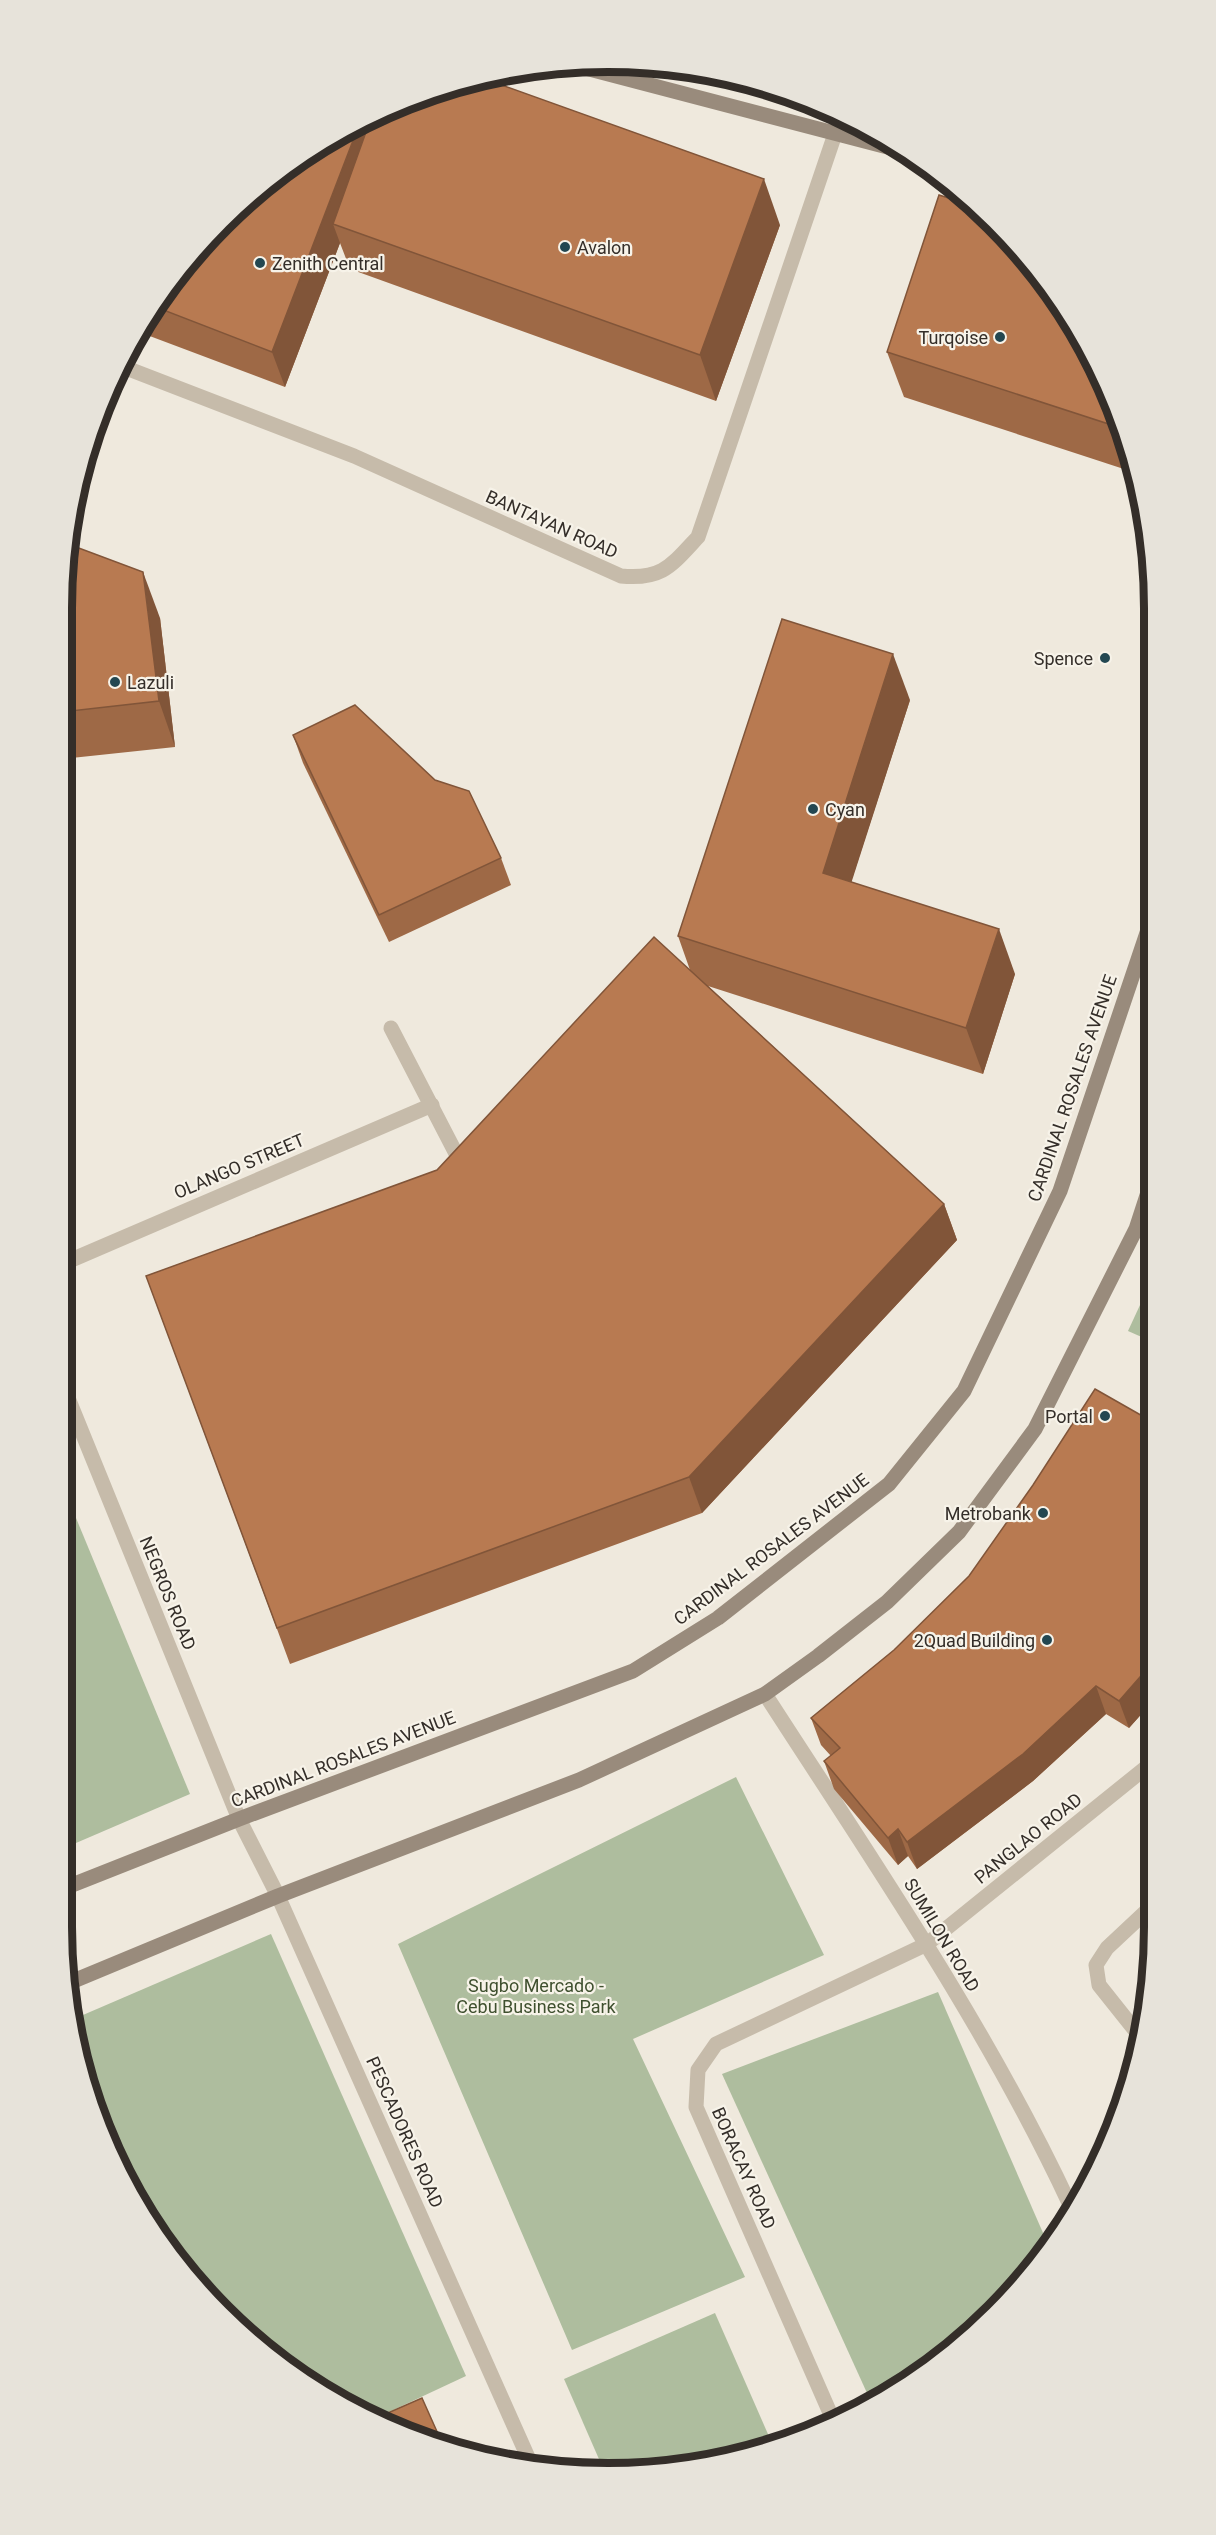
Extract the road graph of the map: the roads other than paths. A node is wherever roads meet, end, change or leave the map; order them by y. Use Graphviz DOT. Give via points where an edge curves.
graph roads {
  1 [pos="601,72"];
  2 [pos="837,124"];
  3 [pos="835,134"];
  4 [pos="877,144"];
  5 [pos="128,369"];
  6 [pos="1144,942"];
  7 [pos="391,1028"];
  8 [pos="432,1105"];
  9 [pos="468,1176"];
  10 [pos="1144,1204"];
  11 [pos="72,1260"];
  12 [pos="72,1408"];
  13 [pos="765,1694"];
  14 [pos="1144,1769"];
  15 [pos="238,1819"];
  16 [pos="72,1885"];
  17 [pos="278,1896"];
  18 [pos="1144,1913"];
  19 [pos="927,1944"];
  20 [pos="75,1980"];
  21 [pos="1134,2029"];
  22 [pos="1068,2201"];
  23 [pos="831,2414"];
  24 [pos="528,2457"];
  1 -- 3 [label="main road"];
  2 -- 3 [label="street, BANTAYAN ROAD"];
  3 -- 4 [label="main road"];
  3 -- 5 [label="street, BANTAYAN ROAD" via="698,537 659,574 621,576 354,456"];
  6 -- 15 [label="main road, CARDINAL ROSALES AVENUE" via="1060,1191 964,1391 889,1484 718,1618 633,1671"];
  7 -- 8 [label="street"];
  8 -- 9 [label="street"];
  8 -- 11 [label="street, OLANGO STREET"];
  10 -- 13 [label="main road" via="1136,1229 1035,1429 959,1532 887,1602"];
  12 -- 15 [label="street, NEGROS ROAD"];
  13 -- 17 [label="main road" via="579,1780"];
  13 -- 19 [label="street, SUMILON ROAD"];
  14 -- 19 [label="street, PANGLAO ROAD"];
  15 -- 16 [label="main road, CARDINAL ROSALES AVENUE"];
  15 -- 17 [label="street, PESCADORES ROAD"];
  17 -- 20 [label="main road"];
  17 -- 24 [label="street, PESCADORES ROAD"];
  18 -- 21 [label="street" via="1107,1948 1096,1965 1099,1985"];
  19 -- 22 [label="street, SUMILON ROAD" via="1041,2143"];
  19 -- 23 [label="street, BORACAY ROAD" via="716,2044 698,2070 696,2107"];
}
